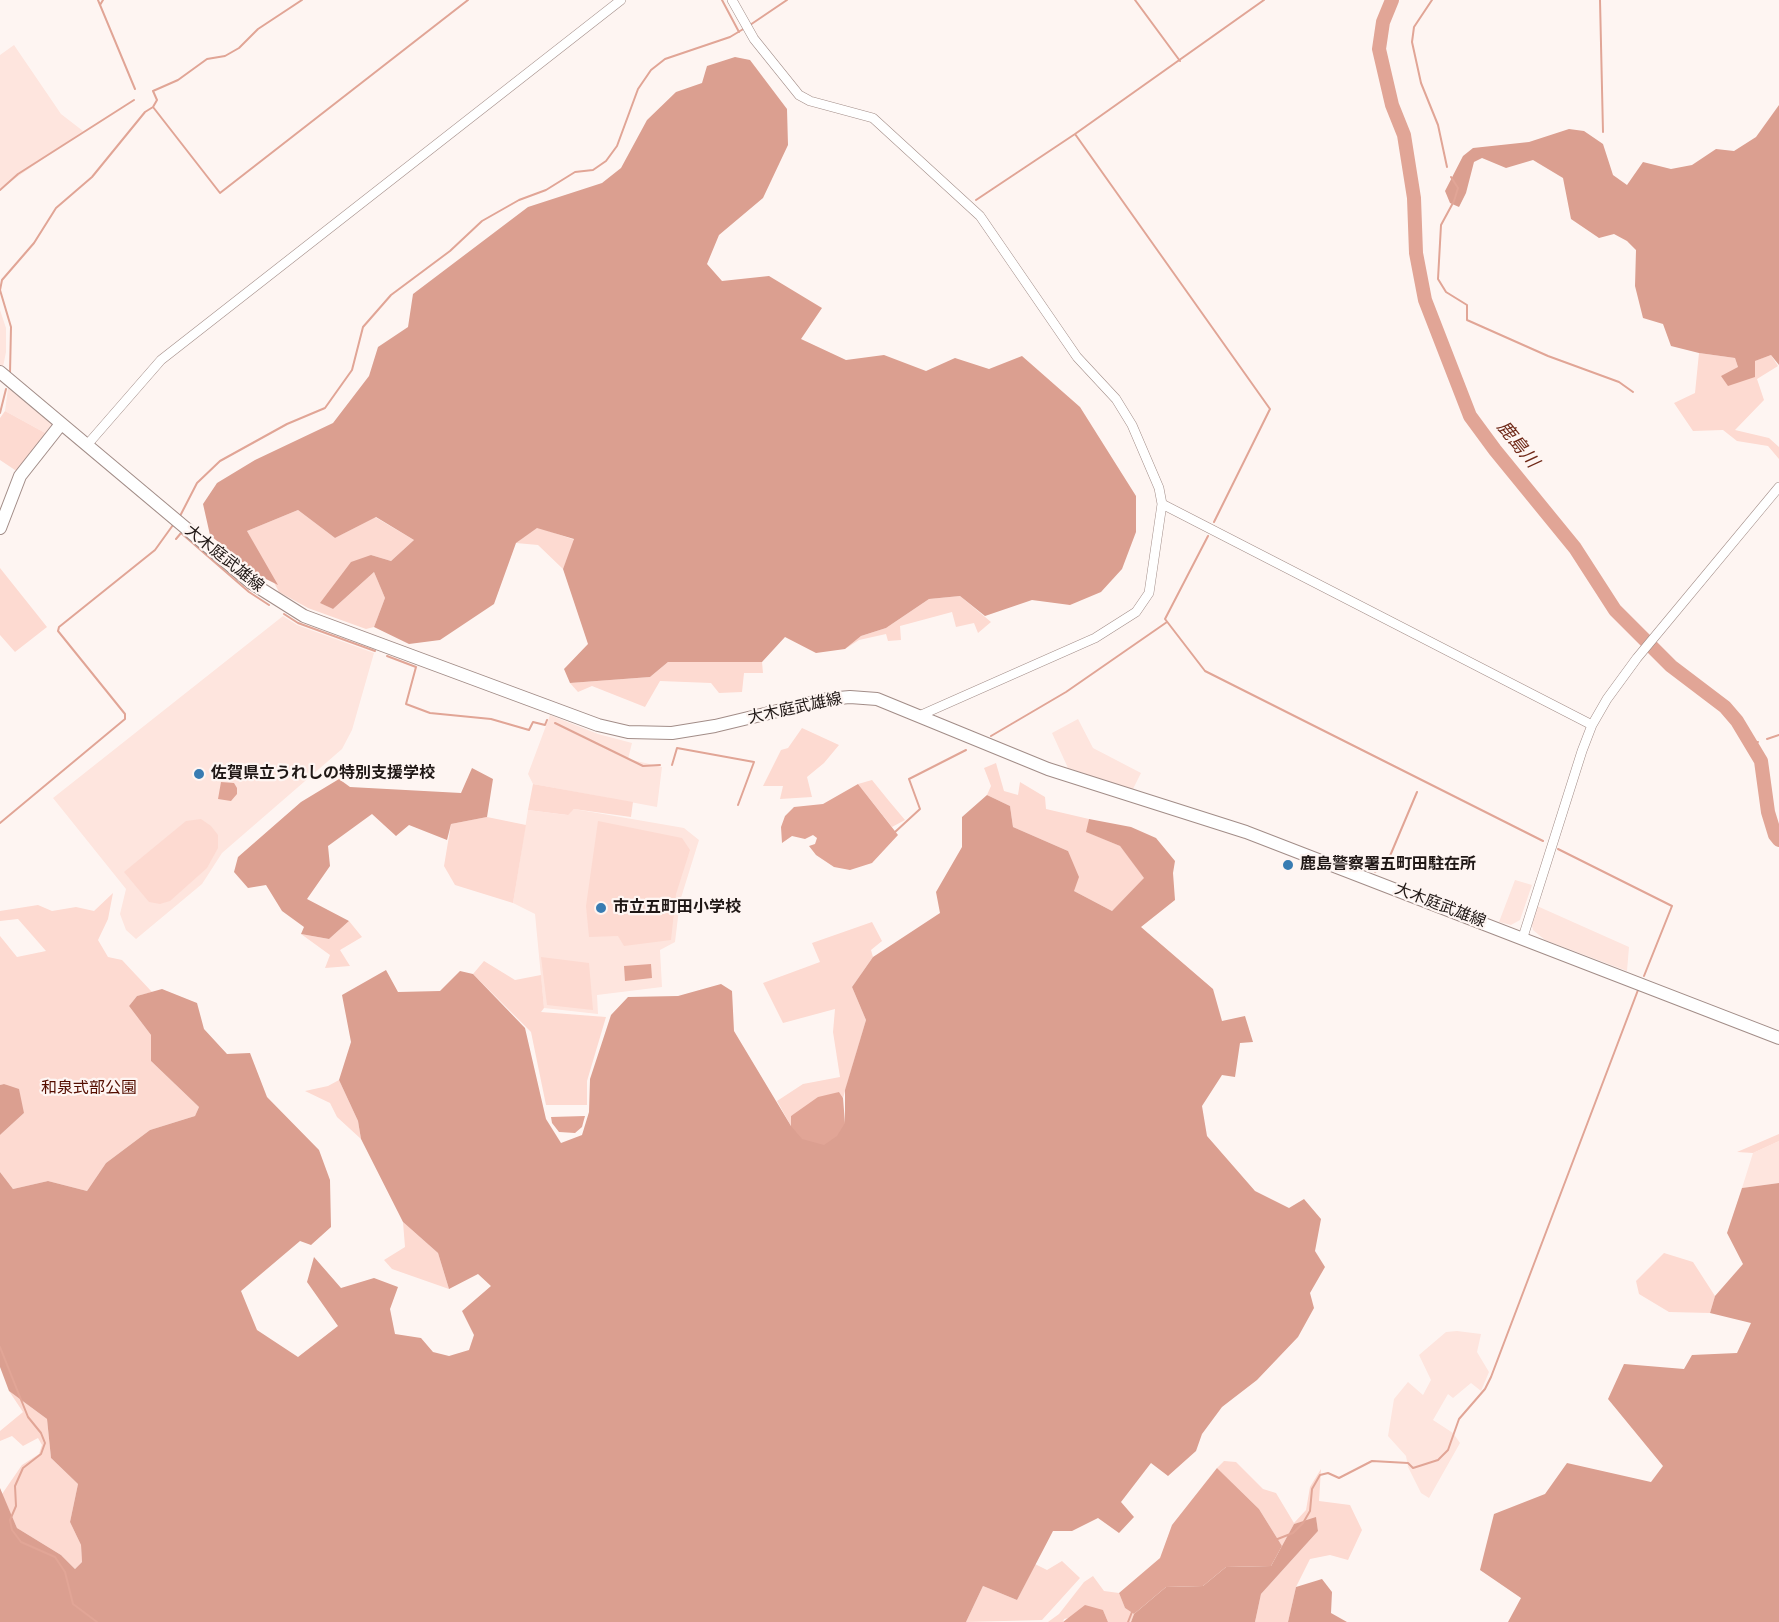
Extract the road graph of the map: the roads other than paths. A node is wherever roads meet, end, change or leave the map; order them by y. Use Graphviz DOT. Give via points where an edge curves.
graph roads {
  1 [pos="621,0"];
  2 [pos="732,0"];
  3 [pos="0,372"];
  4 [pos="62,424"];
  5 [pos="87,445"];
  6 [pos="1779,487"];
  7 [pos="1162,504"];
  8 [pos="0,528"];
  9 [pos="921,715"];
  10 [pos="1592,725"];
  11 [pos="1523,937"];
  12 [pos="1779,1038"];
  1 -- 5 [label="street" via="161,360"];
  2 -- 7 [label="street" via="750,33 799,95 873,118 980,216 1077,357 1116,399 1148,457"];
  3 -- 4 [label="main road, 大木庭武雄線"];
  4 -- 5 [label="main road, 大木庭武雄線"];
  4 -- 8 [label="main road" via="20,476"];
  5 -- 9 [label="main road, 大木庭武雄線" via="250,582 304,616 598,725 628,732 672,733 850,697 877,699"];
  6 -- 10 [label="street" via="1637,658"];
  7 -- 9 [label="street" via="1149,593 1136,612 1095,638"];
  7 -- 10 [label="street"];
  9 -- 11 [label="main road, 大木庭武雄線" via="1048,769 1246,832"];
  10 -- 11 [label="street"];
  11 -- 12 [label="main road, 大木庭武雄線"];
}
